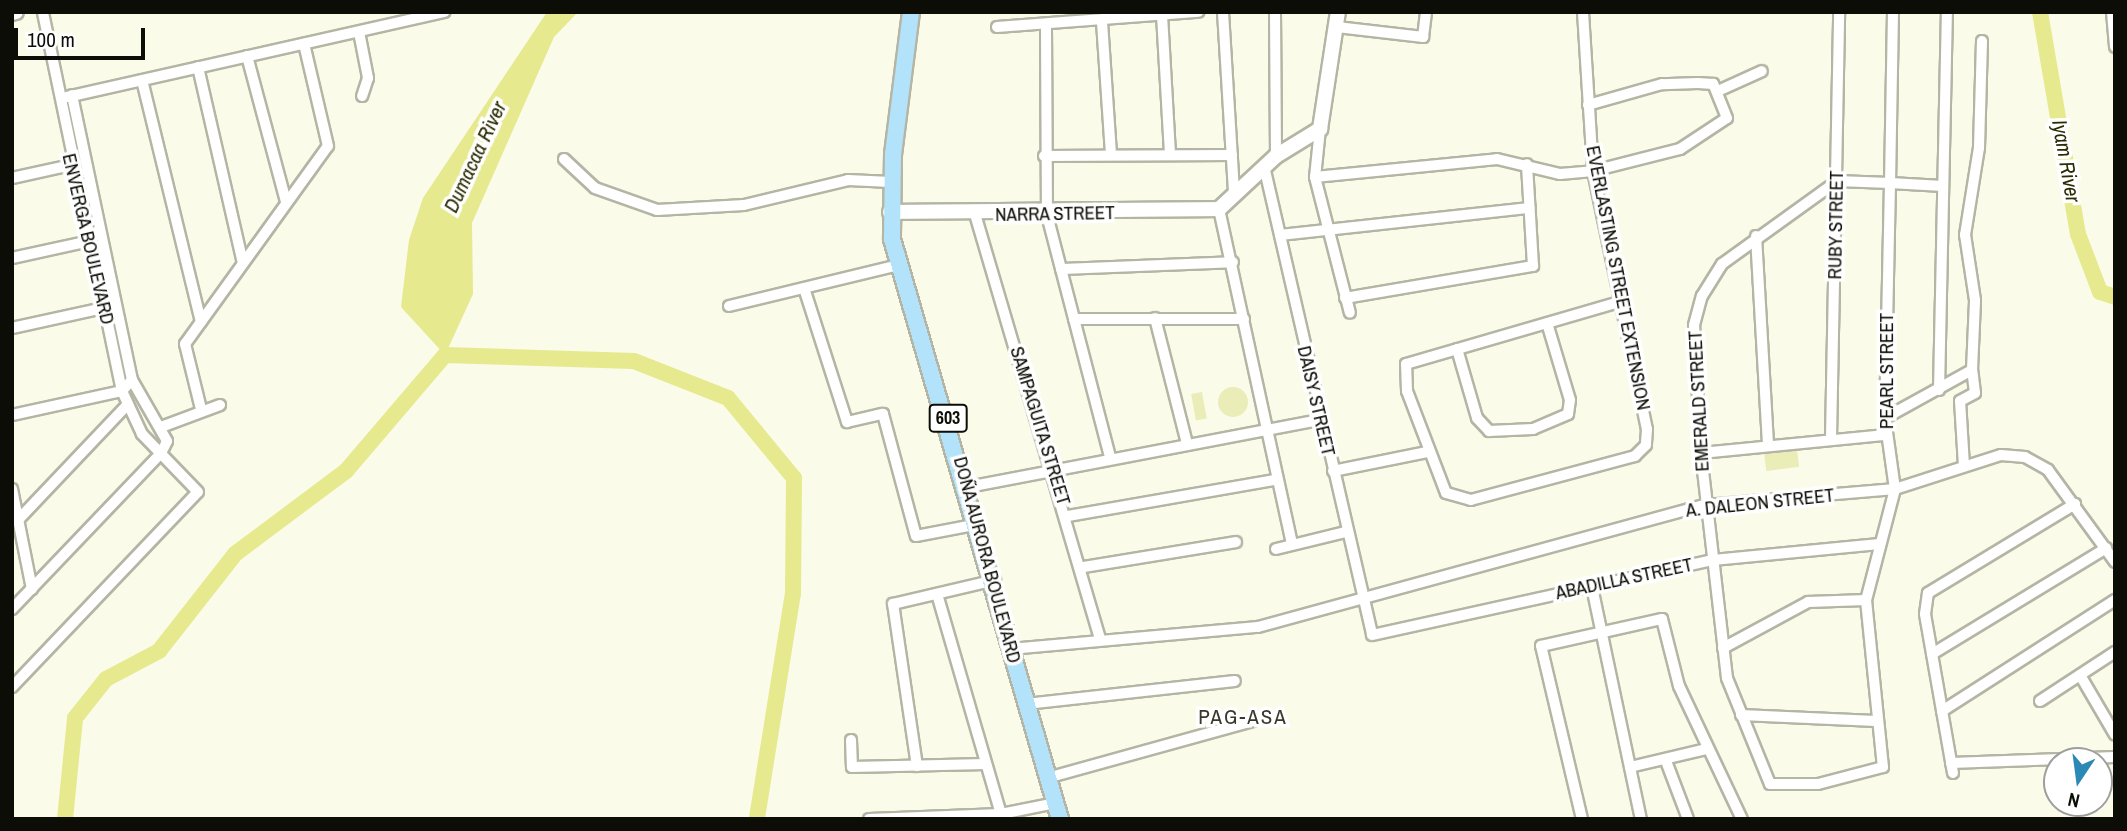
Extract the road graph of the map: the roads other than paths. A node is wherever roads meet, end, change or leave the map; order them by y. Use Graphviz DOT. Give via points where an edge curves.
graph roads {
  1 [pos="43,12"];
  2 [pos="445,12"];
  3 [pos="911,12"];
  4 [pos="1198,12"];
  5 [pos="1223,12"];
  6 [pos="1275,12"];
  7 [pos="1338,12"];
  8 [pos="1426,12"];
  9 [pos="1583,12"];
  10 [pos="1839,12"];
  11 [pos="1893,12"];
  12 [pos="1947,12"];
  13 [pos="2112,13"];
  14 [pos="1162,15"];
  15 [pos="1102,22"];
  16 [pos="997,27"];
  17 [pos="1337,27"];
  18 [pos="1046,28"];
  19 [pos="359,32"];
  20 [pos="1982,41"];
  21 [pos="304,44"];
  22 [pos="2115,47"];
  23 [pos="247,56"];
  24 [pos="198,67"];
  25 [pos="1762,71"];
  26 [pos="142,80"];
  27 [pos="1718,91"];
  28 [pos="72,95"];
  29 [pos="362,96"];
  30 [pos="58,99"];
  31 [pos="1588,105"];
  32 [pos="1320,129"];
  33 [pos="1170,152"];
  34 [pos="1111,154"];
  35 [pos="1232,155"];
  36 [pos="1044,156"];
  37 [pos="1276,156"];
  38 [pos="564,159"];
  39 [pos="1527,164"];
  40 [pos="71,166"];
  41 [pos="1264,166"];
  42 [pos="1593,171"];
  43 [pos="12,177"];
  44 [pos="1315,177"];
  45 [pos="891,181"];
  46 [pos="1837,181"];
  47 [pos="1890,183"];
  48 [pos="1944,186"];
  49 [pos="1234,192"];
  50 [pos="286,202"];
  51 [pos="1530,208"];
  52 [pos="1219,209"];
  53 [pos="890,212"];
  54 [pos="975,214"];
  55 [pos="1047,215"];
  56 [pos="1328,228"];
  57 [pos="1280,235"];
  58 [pos="1756,236"];
  59 [pos="89,241"];
  60 [pos="12,257"];
  61 [pos="1233,262"];
  62 [pos="243,263"];
  63 [pos="898,265"];
  64 [pos="1061,269"];
  65 [pos="804,288"];
  66 [pos="1345,298"];
  67 [pos="1619,302"];
  68 [pos="729,306"];
  69 [pos="104,308"];
  70 [pos="1350,313"];
  71 [pos="1154,318"];
  72 [pos="1074,319"];
  73 [pos="1244,319"];
  74 [pos="201,322"];
  75 [pos="1547,323"];
  76 [pos="12,328"];
  77 [pos="1457,349"];
  78 [pos="1972,370"];
  79 [pos="132,380"];
  80 [pos="1940,390"];
  81 [pos="122,391"];
  82 [pos="127,405"];
  83 [pos="220,405"];
  84 [pos="201,409"];
  85 [pos="12,415"];
  86 [pos="1885,418"];
  87 [pos="1320,420"];
  88 [pos="161,427"];
  89 [pos="1267,428"];
  90 [pos="1886,435"];
  91 [pos="1831,438"];
  92 [pos="1187,444"];
  93 [pos="1768,445"];
  94 [pos="1427,452"];
  95 [pos="161,453"];
  96 [pos="1701,453"];
  97 [pos="1110,456"];
  98 [pos="1964,466"];
  99 [pos="1052,468"];
  100 [pos="1333,471"];
  101 [pos="1275,480"];
  102 [pos="968,487"];
  103 [pos="12,489"];
  104 [pos="1895,489"];
  105 [pos="2075,504"];
  106 [pos="1705,505"];
  107 [pos="1068,516"];
  108 [pos="18,520"];
  109 [pos="979,524"];
  110 [pos="1345,532"];
  111 [pos="1236,542"];
  112 [pos="1292,543"];
  113 [pos="1879,544"];
  114 [pos="1276,548"];
  115 [pos="2106,548"];
  116 [pos="1713,560"];
  117 [pos="2115,562"];
  118 [pos="1084,568"];
  119 [pos="996,580"];
  120 [pos="1592,587"];
  121 [pos="32,589"];
  122 [pos="937,594"];
  123 [pos="1360,596"];
  124 [pos="1866,600"];
  125 [pos="2115,600"];
  126 [pos="12,609"];
  127 [pos="1602,632"];
  128 [pos="1372,635"];
  129 [pos="1100,639"];
  130 [pos="1723,648"];
  131 [pos="1010,649"];
  132 [pos="1931,654"];
  133 [pos="2114,655"];
  134 [pos="2080,675"];
  135 [pos="1235,681"];
  136 [pos="12,687"];
  137 [pos="2040,701"];
  138 [pos="1026,704"];
  139 [pos="1942,711"];
  140 [pos="1741,715"];
  141 [pos="1253,721"];
  142 [pos="1876,721"];
  143 [pos="2115,736"];
  144 [pos="851,740"];
  145 [pos="1706,749"];
  146 [pos="2115,757"];
  147 [pos="1666,761"];
  148 [pos="986,764"];
  149 [pos="917,766"];
  150 [pos="1630,767"];
  151 [pos="1883,767"];
  152 [pos="1047,778"];
  153 [pos="1058,811"];
  154 [pos="1001,814"];
  155 [pos="869,819"];
  156 [pos="1582,819"];
  157 [pos="1641,819"];
  158 [pos="1688,819"];
  159 [pos="1742,819"];
  1 -- 30 [label="street, ENVERGA BOULEVARD"];
  2 -- 19 [label="street"];
  3 -- 45 [label="main road, DOÑA AURORA BOULEVARD / 603"];
  4 -- 14 [label="street"];
  5 -- 35 [label="street"];
  6 -- 37 [label="street"];
  7 -- 17 [label="street"];
  8 -- 17 [label="street" via="1423,37"];
  9 -- 31 [label="street, EVERLASTING STREET EXTENSION"];
  10 -- 46 [label="street, RUBY STREET"];
  11 -- 47 [label="street, PEARL STREET"];
  12 -- 48 [label="street"];
  13 -- 22 [label="street"];
  14 -- 15 [label="street"];
  14 -- 33 [label="street"];
  15 -- 18 [label="street"];
  15 -- 34 [label="street"];
  16 -- 18 [label="street"];
  17 -- 32 [label="street"];
  18 -- 36 [label="street"];
  19 -- 21 [label="street"];
  19 -- 29 [label="street" via="369,78"];
  20 -- 78 [label="street" via="1979,148 1965,235 1975,300"];
  21 -- 23 [label="street"];
  21 -- 50 [label="street" via="328,146"];
  23 -- 24 [label="street"];
  23 -- 50 [label="street"];
  24 -- 26 [label="street"];
  24 -- 62 [label="street"];
  25 -- 27 [label="street"];
  26 -- 28 [label="street"];
  26 -- 74 [label="street"];
  27 -- 31 [label="street" via="1713,84 1662,84"];
  27 -- 42 [label="street" via="1724,126 1680,149"];
  28 -- 30 [label="street"];
  28 -- 79 [label="street"];
  30 -- 40 [label="street, ENVERGA BOULEVARD"];
  31 -- 42 [label="street, EVERLASTING STREET EXTENSION"];
  32 -- 37 [label="street"];
  32 -- 44 [label="street"];
  33 -- 34 [label="street"];
  33 -- 35 [label="street"];
  34 -- 36 [label="street"];
  35 -- 49 [label="street"];
  36 -- 55 [label="street"];
  37 -- 41 [label="street"];
  38 -- 45 [label="street" via="595,188 657,210 744,205 835,182"];
  39 -- 42 [label="street" via="1560,174"];
  39 -- 44 [label="street" via="1497,159"];
  39 -- 51 [label="street"];
  40 -- 43 [label="street"];
  40 -- 59 [label="street, ENVERGA BOULEVARD"];
  41 -- 49 [label="street"];
  41 -- 57 [label="street, DAISY STREET"];
  42 -- 67 [label="street, EVERLASTING STREET EXTENSION"];
  44 -- 56 [label="street"];
  45 -- 53 [label="main road, DOÑA AURORA BOULEVARD / 603"];
  46 -- 47 [label="street"];
  46 -- 58 [label="street, EMERALD STREET"];
  46 -- 91 [label="street, RUBY STREET"];
  47 -- 48 [label="street"];
  47 -- 86 [label="street, PEARL STREET"];
  48 -- 80 [label="street"];
  49 -- 52 [label="street"];
  50 -- 62 [label="street"];
  51 -- 56 [label="street"];
  51 -- 66 [label="street" via="1533,266"];
  52 -- 55 [label="street, NARRA STREET"];
  52 -- 61 [label="street"];
  53 -- 54 [label="street, NARRA STREET"];
  53 -- 63 [label="main road, DOÑA AURORA BOULEVARD / 603"];
  54 -- 55 [label="street, NARRA STREET"];
  54 -- 99 [label="street, SAMPAGUITA STREET"];
  55 -- 64 [label="street"];
  56 -- 57 [label="street"];
  56 -- 66 [label="street"];
  57 -- 87 [label="street, DAISY STREET"];
  58 -- 93 [label="street"];
  58 -- 96 [label="street, EMERALD STREET" via="1723,264 1702,296 1693,325"];
  59 -- 60 [label="street"];
  59 -- 69 [label="street, ENVERGA BOULEVARD"];
  61 -- 64 [label="street"];
  61 -- 73 [label="street"];
  62 -- 74 [label="street"];
  63 -- 65 [label="street"];
  63 -- 102 [label="main road, DOÑA AURORA BOULEVARD / 603"];
  64 -- 72 [label="street"];
  65 -- 68 [label="street"];
  65 -- 109 [label="street" via="847,422 883,414 916,536"];
  66 -- 70 [label="street"];
  67 -- 75 [label="street"];
  67 -- 94 [label="street, EVERLASTING STREET EXTENSION" via="1647,429 1646,445 1635,456 1471,500 1446,492"];
  69 -- 76 [label="street"];
  69 -- 81 [label="street, ENVERGA BOULEVARD"];
  71 -- 72 [label="street"];
  71 -- 73 [label="street"];
  71 -- 92 [label="street"];
  72 -- 97 [label="street"];
  73 -- 89 [label="street"];
  74 -- 84 [label="street" via="185,344"];
  75 -- 77 [label="street"];
  75 -- 77 [label="street" via="1570,400 1568,414 1533,429 1489,431 1477,418"];
  77 -- 94 [label="street" via="1417,356 1404,372"];
  78 -- 80 [label="street"];
  78 -- 98 [label="street" via="1975,393 1961,401"];
  79 -- 81 [label="street"];
  79 -- 88 [label="street"];
  80 -- 86 [label="street"];
  81 -- 82 [label="street, ENVERGA BOULEVARD"];
  81 -- 85 [label="street"];
  82 -- 95 [label="street, ENVERGA BOULEVARD"];
  82 -- 108 [label="street"];
  83 -- 84 [label="street"];
  84 -- 88 [label="street"];
  86 -- 90 [label="street, PEARL STREET"];
  87 -- 89 [label="street"];
  87 -- 100 [label="street, DAISY STREET"];
  88 -- 95 [label="street" via="167,441"];
  89 -- 92 [label="street"];
  89 -- 101 [label="street"];
  90 -- 91 [label="street"];
  90 -- 104 [label="street, PEARL STREET"];
  91 -- 93 [label="street"];
  92 -- 97 [label="street"];
  93 -- 96 [label="street"];
  94 -- 100 [label="street"];
  95 -- 121 [label="street"];
  95 -- 136 [label="street, ENVERGA BOULEVARD" via="198,492"];
  96 -- 106 [label="street, EMERALD STREET"];
  97 -- 99 [label="street"];
  98 -- 104 [label="street, A. DALEON STREET"];
  98 -- 105 [label="street, A. DALEON STREET" via="2001,455 2025,457 2048,470"];
  99 -- 102 [label="street"];
  99 -- 107 [label="street, SAMPAGUITA STREET"];
  100 -- 110 [label="street, DAISY STREET"];
  101 -- 107 [label="street"];
  101 -- 112 [label="street"];
  102 -- 109 [label="main road, DOÑA AURORA BOULEVARD / 603"];
  103 -- 108 [label="street"];
  104 -- 106 [label="street, A. DALEON STREET"];
  104 -- 113 [label="street, PEARL STREET"];
  105 -- 115 [label="street, A. DALEON STREET"];
  105 -- 132 [label="street" via="1932,587 1925,614"];
  106 -- 116 [label="street, EMERALD STREET"];
  106 -- 123 [label="street, A. DALEON STREET"];
  107 -- 118 [label="street, SAMPAGUITA STREET"];
  108 -- 121 [label="street"];
  109 -- 119 [label="main road, DOÑA AURORA BOULEVARD / 603"];
  110 -- 112 [label="street"];
  110 -- 123 [label="street, DAISY STREET"];
  111 -- 118 [label="street"];
  112 -- 114 [label="street"];
  113 -- 116 [label="street, ABADILLA STREET"];
  113 -- 124 [label="street, PEARL STREET"];
  115 -- 117 [label="street, A. DALEON STREET"];
  115 -- 132 [label="street"];
  116 -- 120 [label="street, ABADILLA STREET"];
  116 -- 130 [label="street, EMERALD STREET"];
  118 -- 129 [label="street, SAMPAGUITA STREET"];
  119 -- 122 [label="street"];
  119 -- 131 [label="main road, DOÑA AURORA BOULEVARD / 603"];
  120 -- 127 [label="street"];
  120 -- 128 [label="street, ABADILLA STREET"];
  121 -- 126 [label="street"];
  122 -- 148 [label="street"];
  122 -- 149 [label="street" via="893,604"];
  123 -- 128 [label="street, DAISY STREET"];
  123 -- 129 [label="street, A. DALEON STREET" via="1258,627"];
  124 -- 130 [label="street" via="1808,602"];
  124 -- 142 [label="street, PEARL STREET"];
  125 -- 139 [label="street"];
  127 -- 145 [label="street" via="1662,618 1679,686"];
  127 -- 150 [label="street"];
  127 -- 156 [label="street" via="1541,646"];
  129 -- 131 [label="street, A. DALEON STREET"];
  130 -- 140 [label="street, EMERALD STREET"];
  131 -- 138 [label="main road, DOÑA AURORA BOULEVARD / 603"];
  132 -- 139 [label="street"];
  133 -- 134 [label="street"];
  134 -- 137 [label="street"];
  134 -- 143 [label="street"];
  135 -- 138 [label="street"];
  138 -- 152 [label="main road, DOÑA AURORA BOULEVARD / 603"];
  139 -- 146 [label="street" via="1952,768"];
  140 -- 142 [label="street"];
  140 -- 151 [label="street, EMERALD STREET" via="1770,784 1818,784"];
  141 -- 152 [label="street"];
  142 -- 151 [label="street, PEARL STREET"];
  144 -- 149 [label="street" via="852,767"];
  145 -- 147 [label="street"];
  145 -- 159 [label="street"];
  147 -- 150 [label="street"];
  147 -- 158 [label="street"];
  148 -- 149 [label="street"];
  148 -- 154 [label="street"];
  150 -- 157 [label="street"];
  152 -- 153 [label="main road, DOÑA AURORA BOULEVARD / 603"];
  153 -- 154 [label="street"];
  154 -- 155 [label="street"];
}
